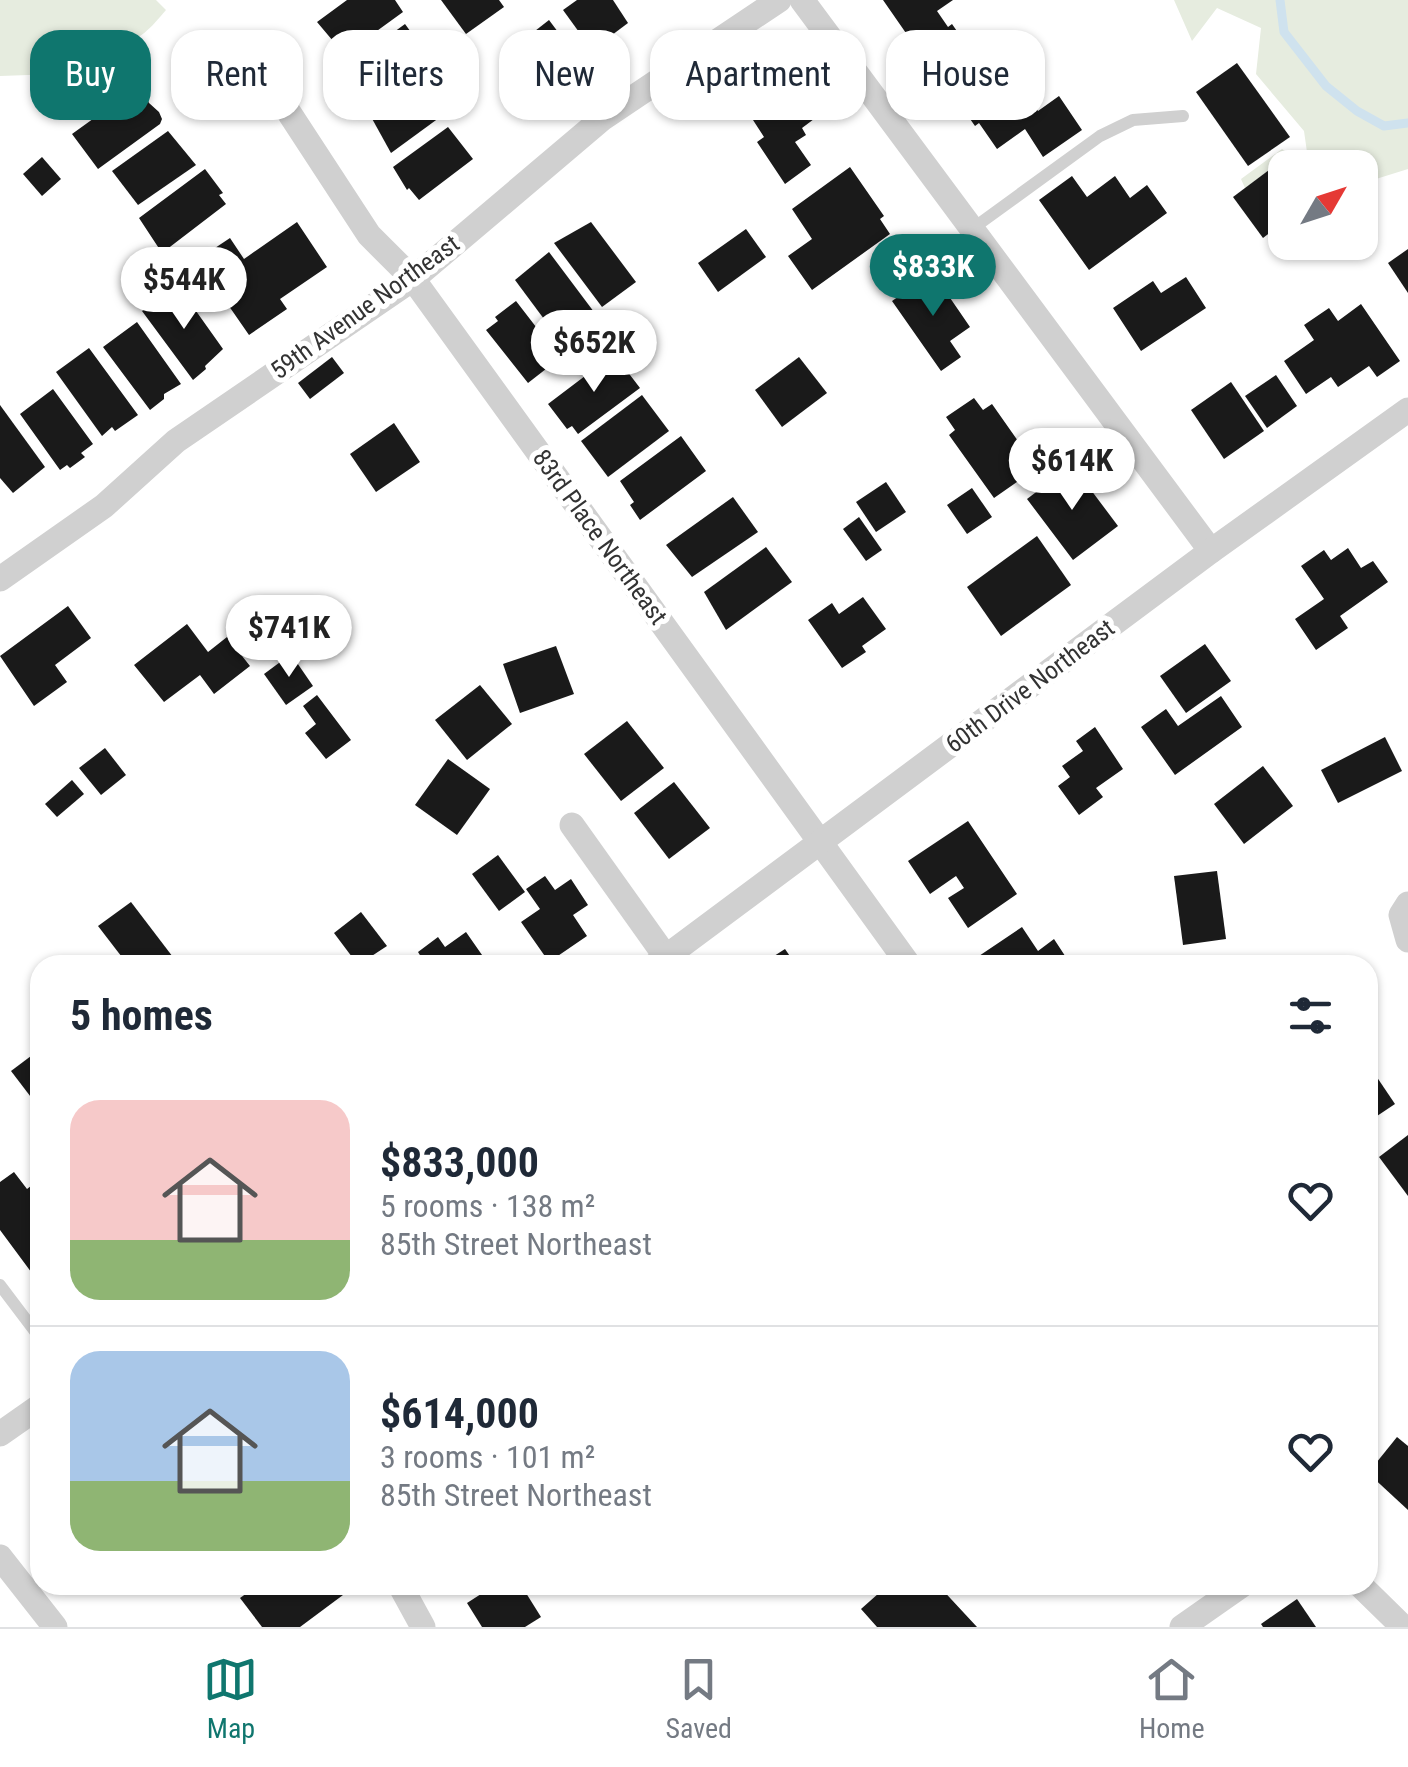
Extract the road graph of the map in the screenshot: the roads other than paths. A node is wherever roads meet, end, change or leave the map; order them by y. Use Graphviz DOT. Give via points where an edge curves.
graph roads {
  1 [pos="780,0"];
  2 [pos="802,0"];
  3 [pos="1183,116"];
  4 [pos="294,120"];
  5 [pos="972,229"];
  6 [pos="413,279"];
  7 [pos="1408,410"];
  8 [pos="1212,551"];
  9 [pos="4,568"];
  10 [pos="572,824"];
  11 [pos="820,842"];
  12 [pos="1404,909"];
  13 [pos="1408,940"];
  14 [pos="657,955"];
  15 [pos="669,955"];
  16 [pos="901,955"];
  17 [pos="0,1285"];
  18 [pos="30,1325"];
  19 [pos="30,1413"];
  20 [pos="0,1434"];
  21 [pos="0,1557"];
  22 [pos="405,1595"];
  23 [pos="1228,1595"];
  24 [pos="1370,1595"];
  25 [pos="54,1627"];
  26 [pos="423,1627"];
  27 [pos="1182,1627"];
  28 [pos="1403,1627"];
  1 -- 6 [label="street, 59th Avenue Northeast" via="603,118"];
  2 -- 5 [label="street"];
  3 -- 5 [label="lane" via="1133,120 1100,136"];
  4 -- 6 [label="street, 83rd Place Northeast" via="369,235"];
  5 -- 8 [label="street"];
  6 -- 9 [label="street, 59th Avenue Northeast" via="176,441 104,506"];
  6 -- 11 [label="street, 83rd Place Northeast"];
  7 -- 8 [label="street, 60th Drive Northeast"];
  8 -- 11 [label="street, 60th Drive Northeast"];
  10 -- 14 [label="street"];
  11 -- 15 [label="street, 60th Drive Northeast"];
  11 -- 16 [label="street, 83rd Place Northeast"];
  12 -- 13 [label="street"];
  17 -- 18 [label="lane"];
  19 -- 20 [label="street"];
  21 -- 25 [label="street"];
  22 -- 26 [label="street"];
  23 -- 27 [label="street"];
  24 -- 28 [label="street"];
}
